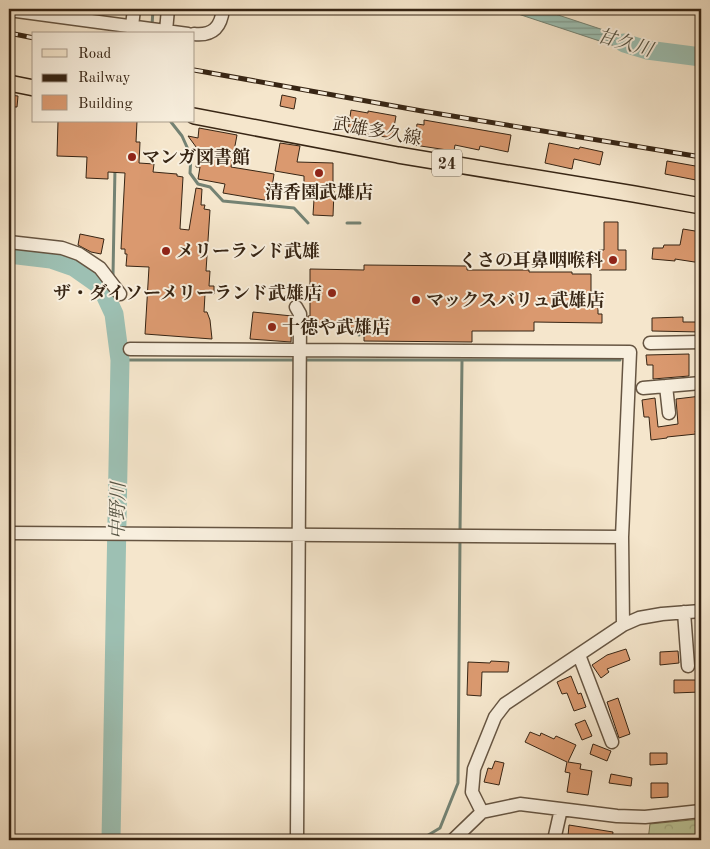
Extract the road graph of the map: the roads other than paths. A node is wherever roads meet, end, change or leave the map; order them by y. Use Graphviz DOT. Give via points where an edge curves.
graph roads {
  1 [pos="134,9"];
  2 [pos="168,9"];
  3 [pos="223,9"];
  4 [pos="9,10"];
  5 [pos="87,15"];
  6 [pos="138,27"];
  7 [pos="162,30"];
  8 [pos="175,32"];
  9 [pos="195,34"];
  10 [pos="9,83"];
  11 [pos="32,88"];
  12 [pos="195,116"];
  13 [pos="701,206"];
  14 [pos="9,242"];
  15 [pos="120,294"];
  16 [pos="296,307"];
  17 [pos="701,342"];
  18 [pos="650,343"];
  19 [pos="130,349"];
  20 [pos="299,351"];
  21 [pos="701,383"];
  22 [pos="666,386"];
  23 [pos="643,388"];
  24 [pos="669,413"];
  25 [pos="9,533"];
  26 [pos="298,535"];
  27 [pos="622,537"];
  28 [pos="701,611"];
  29 [pos="684,612"];
  30 [pos="623,625"];
  31 [pos="579,655"];
  32 [pos="688,666"];
  33 [pos="612,742"];
  34 [pos="561,809"];
  35 [pos="701,811"];
  36 [pos="482,812"];
  37 [pos="297,840"];
  38 [pos="453,840"];
  39 [pos="554,840"];
  1 -- 6 [label="street"];
  2 -- 7 [label="street"];
  3 -- 9 [label="street" via="216,28 209,34"];
  4 -- 5 [label="street"];
  5 -- 6 [label="street"];
  6 -- 7 [label="street"];
  7 -- 8 [label="street"];
  10 -- 11 [label="main road"];
  12 -- 13 [label="main road, 武雄多久線 / 24" via="529,183"];
  14 -- 15 [label="street" via="62,248 79,254 100,268"];
  16 -- 20 [label="street" via="300,314"];
  17 -- 18 [label="street"];
  19 -- 20 [label="street"];
  20 -- 26 [label="street"];
  20 -- 27 [label="street" via="630,352"];
  21 -- 22 [label="street"];
  22 -- 23 [label="street"];
  22 -- 24 [label="street"];
  25 -- 26 [label="street"];
  26 -- 27 [label="street"];
  26 -- 37 [label="street"];
  27 -- 30 [label="street"];
  28 -- 29 [label="street"];
  29 -- 30 [label="street" via="639,618"];
  29 -- 32 [label="street"];
  30 -- 31 [label="street"];
  31 -- 33 [label="street"];
  31 -- 36 [label="street" via="505,704 495,717 474,770 472,792"];
  34 -- 35 [label="street" via="645,817"];
  34 -- 36 [label="street" via="520,804"];
  34 -- 39 [label="street"];
  36 -- 38 [label="street"];
}
